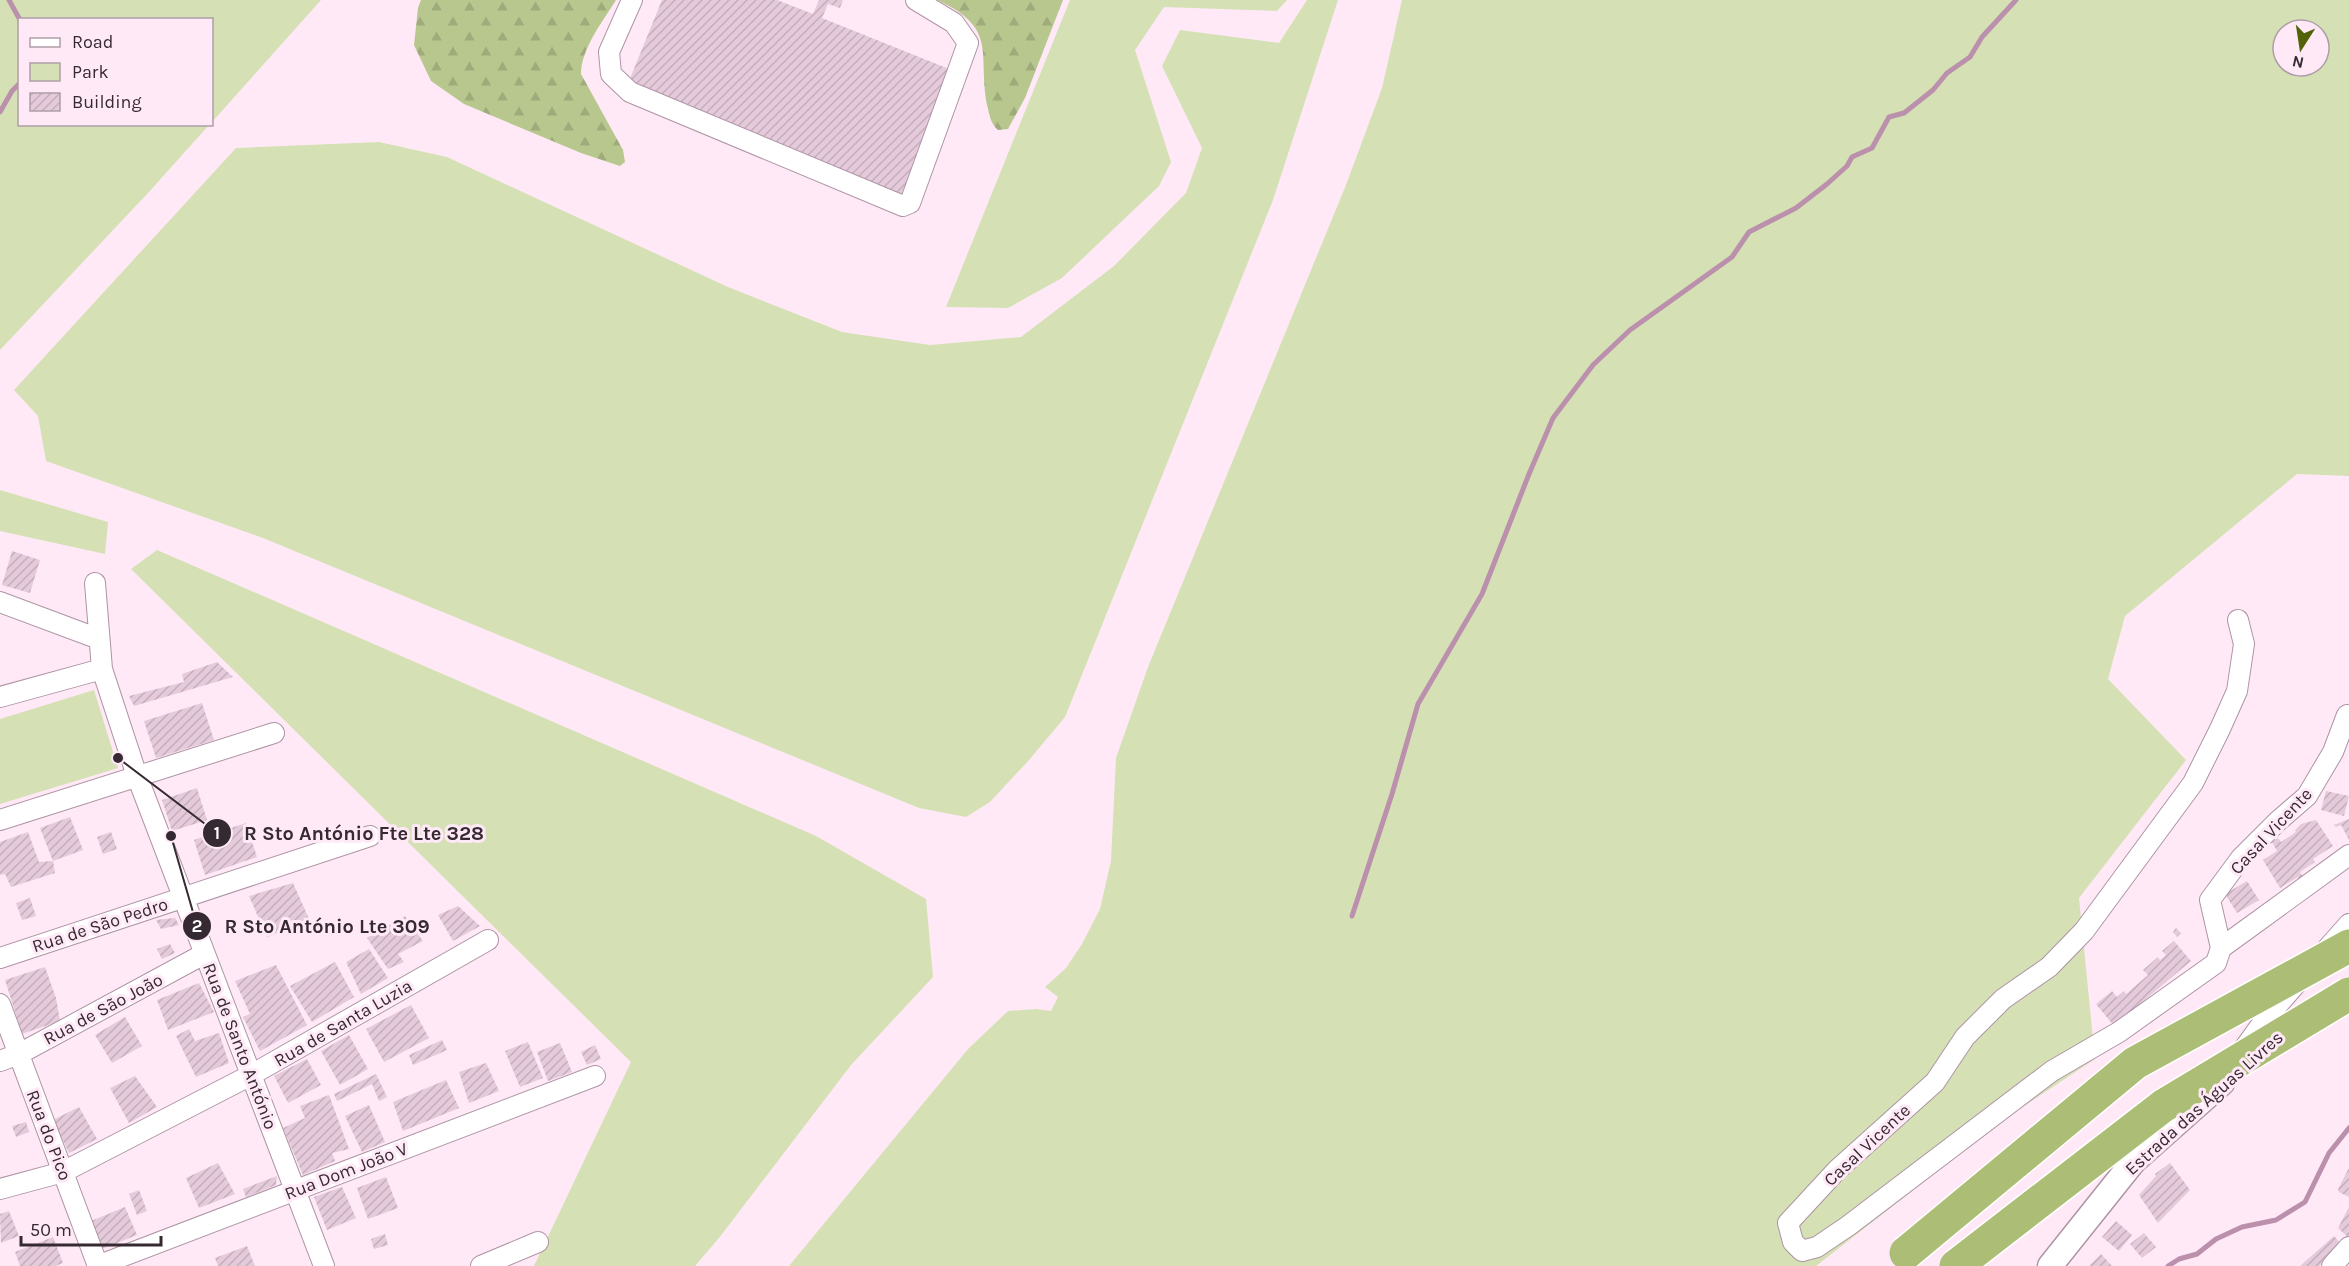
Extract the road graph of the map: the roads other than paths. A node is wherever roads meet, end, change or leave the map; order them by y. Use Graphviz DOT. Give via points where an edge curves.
graph roads {
  1 [pos="632,0"];
  2 [pos="916,0"];
  3 [pos="94,584"];
  4 [pos="0,602"];
  5 [pos="2238,620"];
  6 [pos="99,639"];
  7 [pos="102,669"];
  8 [pos="0,698"];
  9 [pos="2347,715"];
  10 [pos="274,733"];
  11 [pos="137,776"];
  12 [pos="0,820"];
  13 [pos="370,836"];
  14 [pos="2349,855"];
  15 [pos="183,898"];
  16 [pos="2349,924"];
  17 [pos="488,940"];
  18 [pos="2349,946"];
  19 [pos="2221,948"];
  20 [pos="204,954"];
  21 [pos="0,958"];
  22 [pos="2349,983"];
  23 [pos="2349,994"];
  24 [pos="0,1004"];
  25 [pos="9,1058"];
  26 [pos="251,1075"];
  27 [pos="595,1076"];
  28 [pos="2215,1089"];
  29 [pos="63,1172"];
  30 [pos="0,1189"];
  31 [pos="295,1190"];
  32 [pos="538,1242"];
  33 [pos="2349,1247"];
  34 [pos="1906,1253"];
  35 [pos="98,1266"];
  36 [pos="324,1266"];
  37 [pos="481,1266"];
  38 [pos="1956,1266"];
  39 [pos="2050,1266"];
  40 [pos="2332,1266"];
  1 -- 2 [label="street" via="609,52 611,75 630,92 903,206 910,203 968,43 954,23"];
  3 -- 6 [label="street, Rua de Santo António"];
  4 -- 6 [label="street"];
  5 -- 19 [label="street, Casal Vicente" via="2244,644 2237,691 2193,783 2084,931 2049,967 2003,999 1965,1037 1935,1082 1837,1170 1788,1223 1793,1242 1802,1251 1817,1247 1848,1226 2052,1071 2119,1032 2216,963"];
  6 -- 7 [label="street, Rua de Santo António"];
  7 -- 8 [label="street"];
  7 -- 11 [label="street, Rua de Santo António"];
  9 -- 19 [label="street, Casal Vicente" via="2333,752 2307,796 2241,858 2210,900"];
  10 -- 11 [label="street"];
  11 -- 12 [label="street"];
  11 -- 15 [label="street, Rua de Santo António"];
  13 -- 15 [label="street, Rua de São Pedro"];
  14 -- 19 [label="street, Casal Vicente"];
  15 -- 20 [label="street, Rua de Santo António"];
  15 -- 21 [label="street, Rua de São Pedro"];
  16 -- 28 [label="street" via="2266,1018"];
  17 -- 26 [label="street, Rua de Santa Luzia"];
  18 -- 34 [label="highway, bridge" via="2135,1063"];
  20 -- 25 [label="street, Rua de São João"];
  20 -- 26 [label="street, Rua de Santo António"];
  22 -- 28 [label="street, Estrada das Águas Livres"];
  23 -- 38 [label="highway, bridge" via="2163,1106"];
  24 -- 25 [label="street, Rua do Pico"];
  25 -- 29 [label="street, Rua do Pico"];
  26 -- 29 [label="street, Rua de Santa Luzia"];
  26 -- 31 [label="street, Rua de Santo António"];
  27 -- 31 [label="street, Rua Dom João V"];
  28 -- 39 [label="street, Estrada das Águas Livres" via="2133,1162"];
  29 -- 30 [label="street, Rua de Santa Luzia"];
  29 -- 35 [label="street, Rua do Pico"];
  31 -- 35 [label="street, Rua Dom João V"];
  31 -- 36 [label="street, Rua de Santo António"];
  32 -- 37 [label="street"];
  33 -- 40 [label="street"];
}
